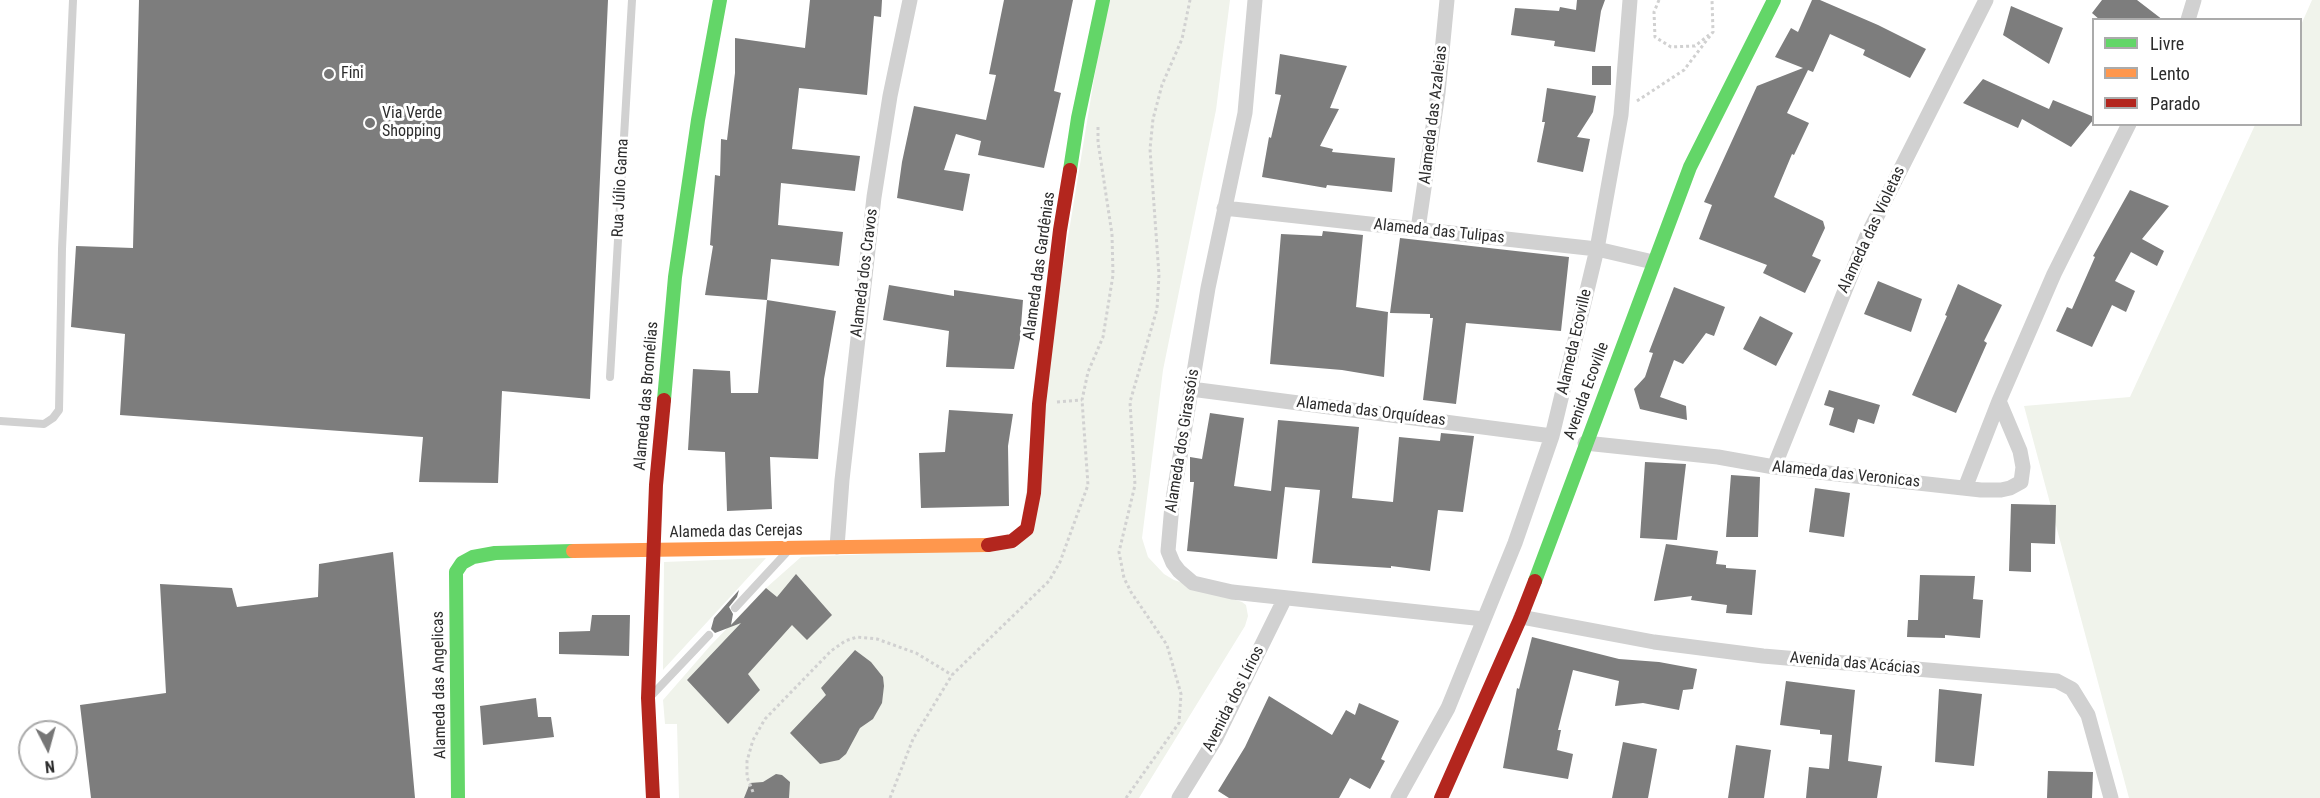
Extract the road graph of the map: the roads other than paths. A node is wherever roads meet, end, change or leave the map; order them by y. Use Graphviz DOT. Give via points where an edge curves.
graph roads {
  1 [pos="73,0"];
  2 [pos="632,0"];
  3 [pos="720,0"];
  4 [pos="910,0"];
  5 [pos="1103,0"];
  6 [pos="1255,0"];
  7 [pos="1447,0"];
  8 [pos="1630,0"];
  9 [pos="1774,0"];
  10 [pos="1986,0"];
  11 [pos="2194,0"];
  12 [pos="2189,18"];
  13 [pos="2128,126"];
  14 [pos="1224,208"];
  15 [pos="1418,229"];
  16 [pos="1597,249"];
  17 [pos="1653,262"];
  18 [pos="610,377"];
  19 [pos="1191,389"];
  20 [pos="1999,401"];
  21 [pos="0,421"];
  22 [pos="1552,436"];
  23 [pos="1585,443"];
  24 [pos="1774,467"];
  25 [pos="1965,488"];
  26 [pos="1020,536"];
  27 [pos="837,547"];
  28 [pos="791,548"];
  29 [pos="652,550"];
  30 [pos="456,572"];
  31 [pos="1285,598"];
  32 [pos="735,608"];
  33 [pos="1521,617"];
  34 [pos="1484,619"];
  35 [pos="709,635"];
  36 [pos="648,699"];
  37 [pos="1447,797"];
  38 [pos="458,798"];
  39 [pos="653,798"];
  40 [pos="1179,798"];
  41 [pos="1398,798"];
  42 [pos="2111,798"];
  1 -- 21 [label="lane" via="59,410 45,424"];
  2 -- 18 [label="lane, Rua Júlio Gama"];
  3 -- 29 [label="street, Alameda das Bromélias" via="675,277"];
  4 -- 27 [label="street, Alameda dos Cravos" via="874,197"];
  5 -- 26 [label="street, Alameda das Gardênias" via="1072,151 1047,327 1031,514 1027,529"];
  6 -- 14 [label="street, Alameda dos Girassóis" via="1245,113"];
  7 -- 15 [label="street, Alameda das Azaleias"];
  8 -- 16 [label="street, Alameda Ecoville" via="1621,115"];
  9 -- 17 [label="street, Avenida Ecoville" via="1690,167"];
  10 -- 24 [label="street, Alameda das Violetas" via="1866,238"];
  11 -- 12 [label="street"];
  13 -- 20 [label="street" via="2054,273"];
  14 -- 15 [label="street, Alameda das Tulipas"];
  14 -- 19 [label="street, Alameda dos Girassóis"];
  15 -- 16 [label="street, Alameda das Tulipas"];
  16 -- 17 [label="street, Alameda das Tulipas"];
  16 -- 22 [label="street, Alameda Ecoville"];
  17 -- 23 [label="street, Avenida Ecoville"];
  19 -- 22 [label="street, Alameda das Orquídeas"];
  19 -- 31 [label="street, Alameda dos Girassóis" via="1170,523 1168,551 1173,563 1193,583"];
  20 -- 25 [label="street"];
  20 -- 25 [label="street, Alameda das Veronicas" via="2020,451 2021,482 2001,490"];
  22 -- 34 [label="street, Alameda Ecoville"];
  23 -- 24 [label="street, Alameda das Veronicas" via="1641,447"];
  23 -- 33 [label="street, Avenida Ecoville"];
  24 -- 25 [label="street, Alameda das Veronicas"];
  26 -- 27 [label="street, Alameda das Cerejas" via="1012,542 993,545"];
  27 -- 28 [label="street, Alameda das Cerejas"];
  28 -- 29 [label="street, Alameda das Cerejas"];
  28 -- 32 [label="lane"];
  29 -- 30 [label="street, Alameda das Cerejas" via="495,553 462,562"];
  29 -- 36 [label="street, Alameda das Bromélias"];
  30 -- 38 [label="street, Alameda das Angelicas"];
  31 -- 34 [label="street, Alameda dos Girassóis"];
  31 -- 40 [label="street, Avenida dos Lírios" via="1216,738"];
  33 -- 37 [label="street, Avenida Ecoville"];
  33 -- 42 [label="street, Avenida das Acácias" via="1654,642 1763,656 2057,681 2072,689 2088,715"];
  34 -- 41 [label="street, Alameda Ecoville" via="1448,708"];
  35 -- 36 [label="lane"];
  36 -- 39 [label="street, Alameda das Bromélias"];
}
